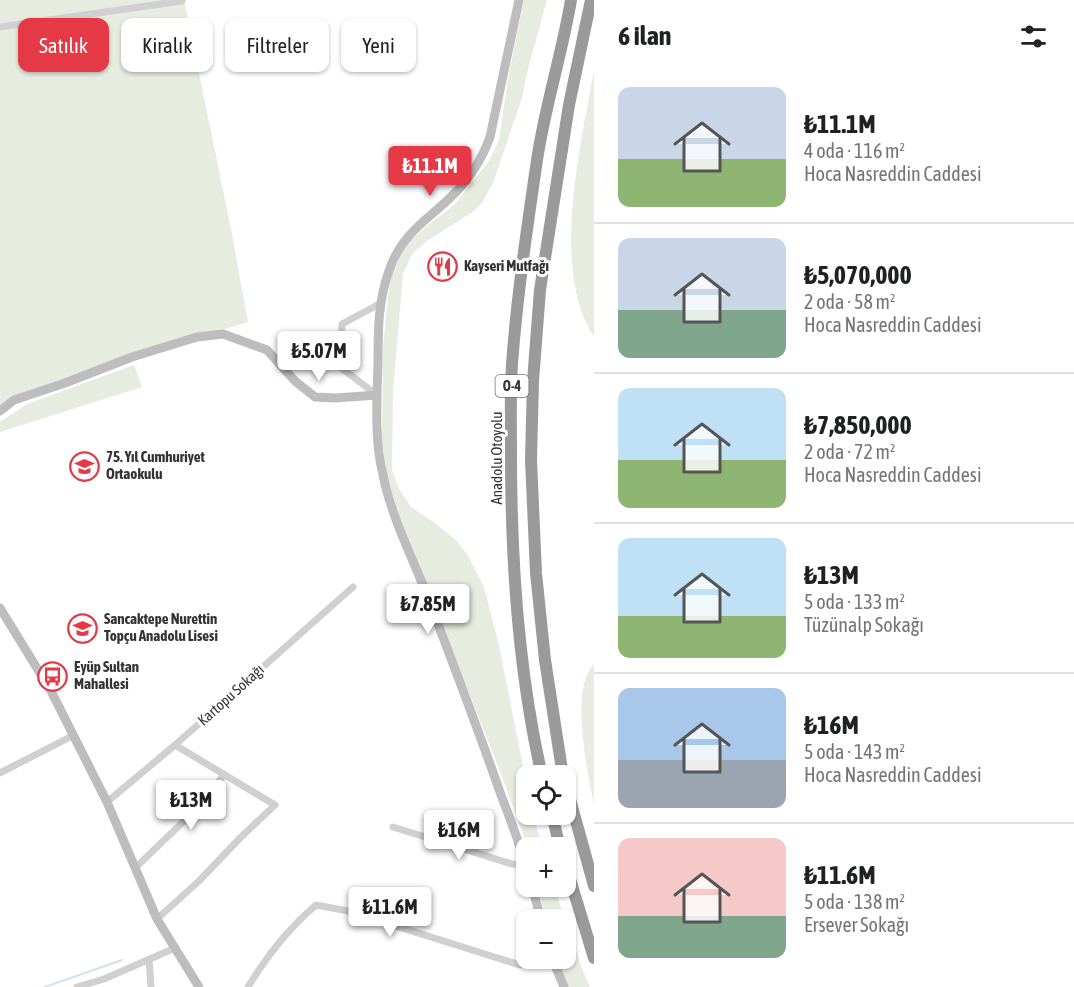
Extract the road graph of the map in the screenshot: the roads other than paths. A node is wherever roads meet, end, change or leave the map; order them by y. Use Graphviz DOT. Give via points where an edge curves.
graph roads {
  1 [pos="182,0"];
  2 [pos="519,0"];
  3 [pos="571,0"];
  4 [pos="591,0"];
  5 [pos="0,27"];
  6 [pos="381,303"];
  7 [pos="377,395"];
  8 [pos="0,411"];
  9 [pos="353,587"];
  10 [pos="0,608"];
  11 [pos="74,735"];
  12 [pos="175,745"];
  13 [pos="539,765"];
  14 [pos="561,765"];
  15 [pos="0,773"];
  16 [pos="224,774"];
  17 [pos="107,802"];
  18 [pos="576,821"];
  19 [pos="393,827"];
  20 [pos="516,837"];
  21 [pos="516,864"];
  22 [pos="135,868"];
  23 [pos="594,886"];
  24 [pos="575,897"];
  25 [pos="157,919"];
  26 [pos="175,948"];
  27 [pos="594,958"];
  28 [pos="149,959"];
  29 [pos="516,964"];
  30 [pos="556,969"];
  31 [pos="104,978"];
  32 [pos="77,987"];
  33 [pos="104,987"];
  34 [pos="151,987"];
  35 [pos="199,987"];
  36 [pos="248,987"];
  37 [pos="564,987"];
  1 -- 5 [label="street"];
  2 -- 6 [label="main road" via="490,137 482,158 454,194 399,246"];
  3 -- 13 [label="highway, Anadolu Otoyolu / O-4" via="537,159 512,365 514,572 521,655"];
  4 -- 14 [label="highway, O-4" via="569,105 540,290 532,392 536,573"];
  6 -- 7 [label="main road"];
  6 -- 7 [label="street" via="342,324 340,368"];
  7 -- 8 [label="main road" via="315,396 295,381 267,350 223,334 197,337 132,357 14,400"];
  7 -- 20 [label="main road" via="382,475"];
  9 -- 12 [label="street, Kartopu Sokağı"];
  10 -- 11 [label="main road"];
  11 -- 15 [label="street"];
  11 -- 17 [label="main road"];
  12 -- 16 [label="street"];
  12 -- 17 [label="street, Kartopu Sokağı"];
  16 -- 22 [label="street" via="206,800"];
  16 -- 25 [label="street" via="275,805"];
  17 -- 22 [label="main road"];
  18 -- 23 [label="highway"];
  19 -- 21 [label="street"];
  22 -- 25 [label="main road"];
  24 -- 27 [label="highway"];
  25 -- 26 [label="main road"];
  26 -- 28 [label="street"];
  26 -- 35 [label="main road"];
  28 -- 31 [label="street"];
  28 -- 34 [label="street"];
  29 -- 36 [label="street" via="348,911 316,905 262,964"];
  30 -- 37 [label="main road"];
  31 -- 32 [label="street"];
  31 -- 33 [label="street"];
}
